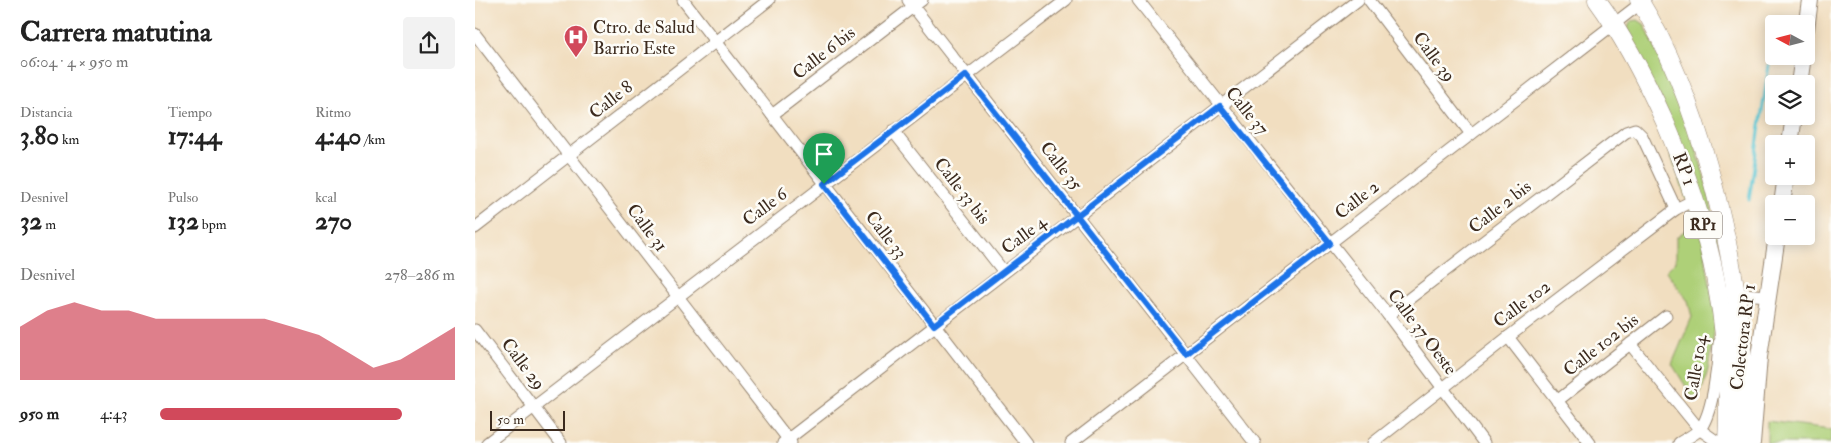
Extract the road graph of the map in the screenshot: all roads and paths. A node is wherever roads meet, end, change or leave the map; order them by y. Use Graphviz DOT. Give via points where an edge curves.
graph roads {
  1 [pos="683,0"];
  2 [pos="769,0"];
  3 [pos="1066,0"];
  4 [pos="1138,0"];
  5 [pos="1358,0"];
  6 [pos="1369,0"];
  7 [pos="1597,0"];
  8 [pos="1810,0"];
  9 [pos="1642,1"];
  10 [pos="914,2"];
  11 [pos="1808,15"];
  12 [pos="1614,24"];
  13 [pos="475,34"];
  14 [pos="714,41"];
  15 [pos="966,75"];
  16 [pos="1220,106"];
  17 [pos="772,115"];
  18 [pos="893,131"];
  19 [pos="1471,134"];
  20 [pos="570,155"];
  21 [pos="824,184"];
  22 [pos="1696,199"];
  23 [pos="1676,209"];
  24 [pos="1078,216"];
  25 [pos="475,228"];
  26 [pos="1330,243"];
  27 [pos="1776,245"];
  28 [pos="1004,272"];
  29 [pos="1768,296"];
  30 [pos="677,297"];
  31 [pos="1725,299"];
  32 [pos="1388,316"];
  33 [pos="1666,316"];
  34 [pos="934,325"];
  35 [pos="475,330"];
  36 [pos="1508,337"];
  37 [pos="1630,344"];
  38 [pos="1186,354"];
  39 [pos="1442,389"];
  40 [pos="1557,401"];
  41 [pos="533,407"];
  42 [pos="1699,429"];
  43 [pos="787,442"];
  44 [pos="487,443"];
  45 [pos="561,443"];
  46 [pos="1026,443"];
  47 [pos="1071,443"];
  48 [pos="1255,443"];
  49 [pos="1373,443"];
  50 [pos="1484,443"];
  51 [pos="1590,443"];
  52 [pos="1679,443"];
  53 [pos="1719,443"];
  54 [pos="1727,443"];
  55 [pos="1741,443"];
  56 [pos="1752,443"];
  1 -- 14 [label="street, Calle 33"];
  2 -- 14 [label="street, Calle 8"];
  3 -- 15 [label="street, Calle 6"];
  4 -- 16 [label="street, Calle 37"];
  5 -- 16 [label="street, Calle 4"];
  6 -- 19 [label="street, Calle 39"];
  7 -- 12 [label="main road, RP 1 / RP1"];
  8 -- 11 [label="main road"];
  9 -- 12 [label="street, Calle 2"];
  9 -- 31 [label="main road, RP 1 / RP1" via="1702,145 1724,231"];
  10 -- 15 [label="street, Calle 35"];
  10 -- 17 [label="street, Calle 6 bis"];
  12 -- 19 [label="street, Calle 2"];
  12 -- 22 [label="main road, RP 1 / RP1" via="1651,92"];
  13 -- 20 [label="street, Calle 31"];
  14 -- 17 [label="street, Calle 33"];
  14 -- 20 [label="street, Calle 8"];
  15 -- 18 [label="street, Calle 6"];
  15 -- 24 [label="street, Calle 35"];
  16 -- 24 [label="street, Calle 4"];
  16 -- 26 [label="street, Calle 37"];
  17 -- 21 [label="street, Calle 33"];
  18 -- 21 [label="street, Calle 6"];
  18 -- 28 [label="street, Calle 33 bis"];
  19 -- 26 [label="street, Calle 2"];
  20 -- 25 [label="street, Calle 8"];
  20 -- 30 [label="street, Calle 31"];
  21 -- 30 [label="street, Calle 6"];
  21 -- 34 [label="street, Calle 33"];
  22 -- 23 [label="street, Calle 102"];
  22 -- 31 [label="main road, RP 1 / RP1"];
  23 -- 32 [label="street, Calle 2 bis" via="1642,136 1635,129 1626,132"];
  23 -- 36 [label="street, Calle 102"];
  24 -- 28 [label="street, Calle 4"];
  24 -- 38 [label="street, Calle 35"];
  26 -- 32 [label="street, Calle 37 Oeste"];
  26 -- 38 [label="street, Calle 2"];
  27 -- 29 [label="main road, Colectora RP 1"];
  28 -- 34 [label="street, Calle 4"];
  29 -- 31 [label="street"];
  29 -- 56 [label="main road, Colectora RP 1"];
  30 -- 41 [label="street, Calle 6"];
  30 -- 43 [label="street, Calle 31"];
  31 -- 42 [label="street, Calle 104" via="1714,390"];
  31 -- 54 [label="main road, RP 1 / RP1" via="1729,383"];
  31 -- 55 [label="main road, RP 1 / RP1" via="1743,363"];
  32 -- 39 [label="street, Calle 37 Oeste"];
  33 -- 37 [label="street, Calle 102 bis"];
  34 -- 43 [label="street, Calle 4"];
  34 -- 46 [label="street, Calle 33"];
  35 -- 41 [label="street, Calle 29"];
  36 -- 39 [label="street, Calle 102"];
  36 -- 40 [label="street"];
  37 -- 40 [label="street, Calle 102 bis"];
  37 -- 42 [label="street"];
  38 -- 47 [label="street, Calle 2"];
  38 -- 48 [label="street, Calle 35"];
  39 -- 49 [label="street, Calle 102"];
  39 -- 50 [label="street, Calle 37 Oeste"];
  40 -- 51 [label="street"];
  41 -- 44 [label="street, Calle 6"];
  41 -- 45 [label="street, Calle 29"];
  42 -- 52 [label="street"];
  42 -- 53 [label="street"];
}
